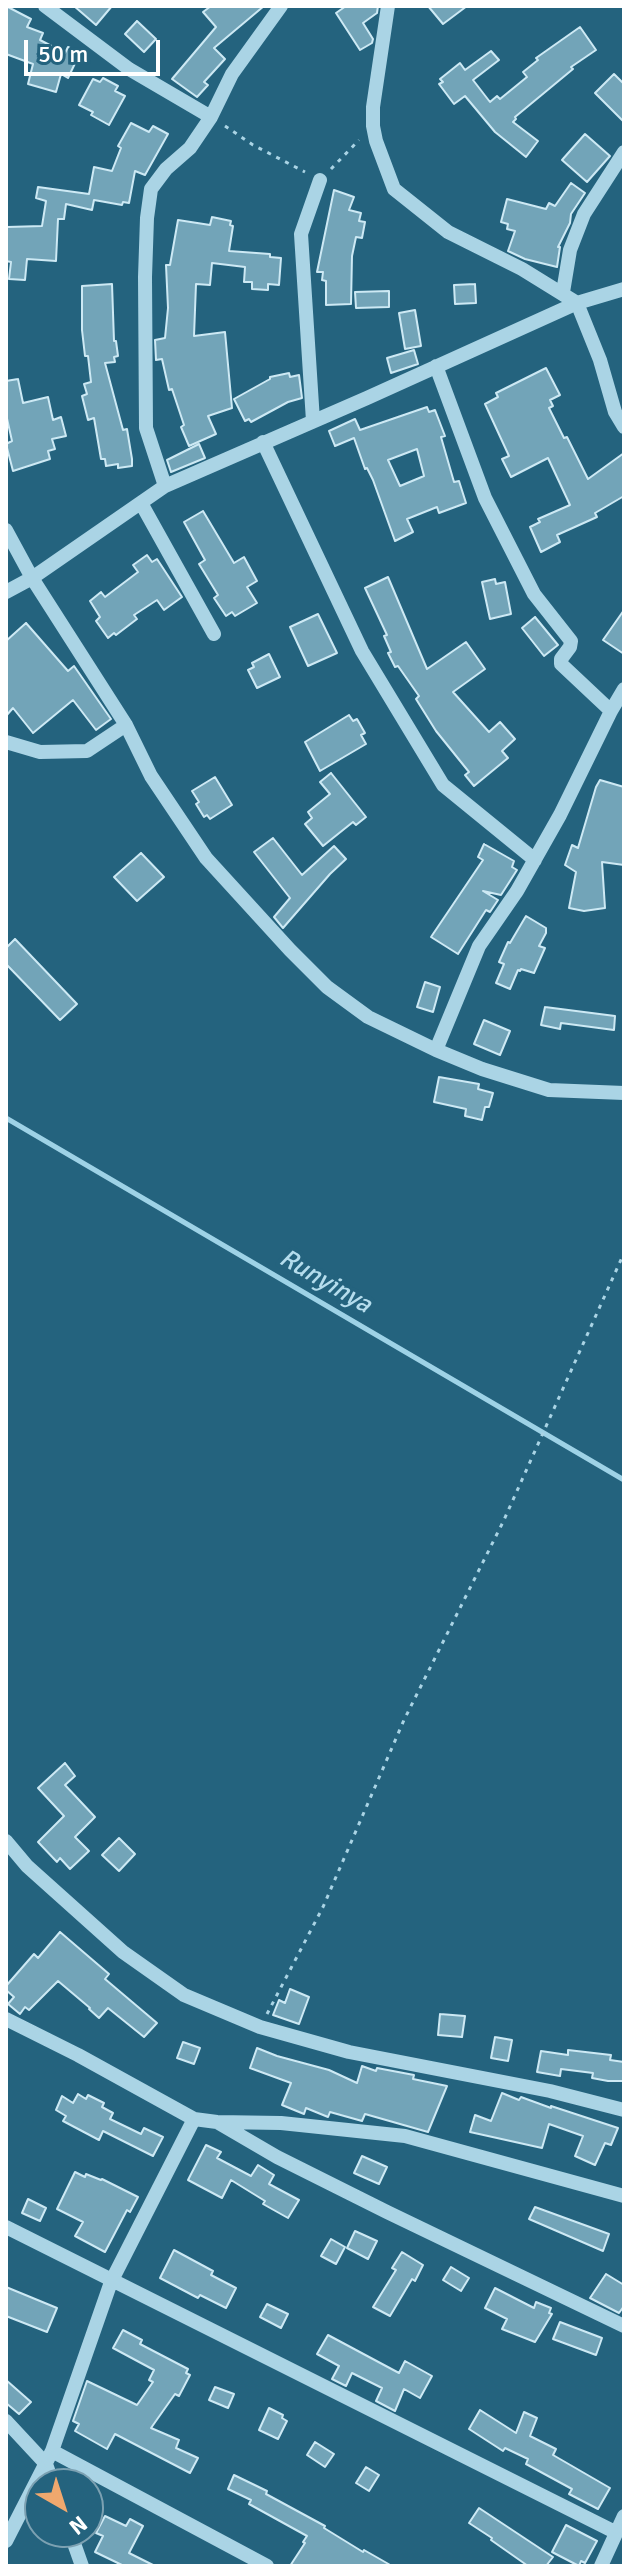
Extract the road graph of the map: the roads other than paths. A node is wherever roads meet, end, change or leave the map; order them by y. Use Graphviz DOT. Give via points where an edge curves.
graph roads {
  1 [pos="45,6"];
  2 [pos="281,6"];
  3 [pos="388,6"];
  4 [pos="211,117"];
  5 [pos="624,152"];
  6 [pos="320,180"];
  7 [pos="624,289"];
  8 [pos="563,292"];
  9 [pos="577,303"];
  10 [pos="436,366"];
  11 [pos="313,421"];
  12 [pos="624,427"];
  13 [pos="263,442"];
  14 [pos="165,486"];
  15 [pos="141,503"];
  16 [pos="6,530"];
  17 [pos="32,578"];
  18 [pos="6,592"];
  19 [pos="214,634"];
  20 [pos="624,689"];
  21 [pos="611,711"];
  22 [pos="126,725"];
  23 [pos="6,742"];
  24 [pos="535,860"];
  25 [pos="436,1050"];
  26 [pos="624,1093"];
  27 [pos="6,1841"];
  28 [pos="6,2019"];
  29 [pos="624,2110"];
  30 [pos="194,2119"];
  31 [pos="217,2122"];
  32 [pos="624,2196"];
  33 [pos="6,2227"];
  34 [pos="111,2282"];
  35 [pos="624,2326"];
  36 [pos="6,2421"];
  37 [pos="49,2458"];
  38 [pos="51,2468"];
  39 [pos="624,2516"];
  40 [pos="615,2532"];
  41 [pos="6,2541"];
  42 [pos="267,2566"];
  43 [pos="601,2566"];
  1 -- 4 [label="street" via="129,69"];
  2 -- 4 [label="street" via="232,74"];
  3 -- 8 [label="street" via="373,126 394,189 448,232"];
  4 -- 14 [label="street" via="151,189 147,218 146,428"];
  5 -- 8 [label="street" via="584,214 570,250"];
  6 -- 11 [label="street" via="301,234"];
  7 -- 9 [label="street"];
  8 -- 9 [label="street"];
  9 -- 10 [label="street"];
  9 -- 12 [label="street"];
  10 -- 11 [label="street"];
  10 -- 21 [label="street" via="485,498 534,594 571,641 561,664"];
  11 -- 13 [label="street"];
  13 -- 14 [label="street"];
  13 -- 24 [label="street" via="362,651 443,785"];
  14 -- 15 [label="street"];
  15 -- 17 [label="street"];
  15 -- 19 [label="street"];
  16 -- 17 [label="street"];
  17 -- 18 [label="street"];
  17 -- 22 [label="street"];
  20 -- 21 [label="street"];
  21 -- 24 [label="street"];
  22 -- 23 [label="street" via="87,751 40,752"];
  22 -- 25 [label="street" via="151,776 206,858 290,950 368,1017"];
  24 -- 25 [label="street" via="479,946"];
  25 -- 26 [label="street" via="549,1090"];
  27 -- 29 [label="street" via="123,1952 184,1995 260,2027 349,2052"];
  28 -- 30 [label="street"];
  30 -- 31 [label="street"];
  30 -- 34 [label="street"];
  31 -- 32 [label="street" via="405,2136"];
  31 -- 35 [label="street" via="277,2157"];
  33 -- 34 [label="street"];
  34 -- 37 [label="street"];
  34 -- 40 [label="street"];
  36 -- 37 [label="street"];
  37 -- 38 [label="street"];
  37 -- 41 [label="street"];
  37 -- 42 [label="street"];
  39 -- 40 [label="street"];
  40 -- 43 [label="street"];
}
